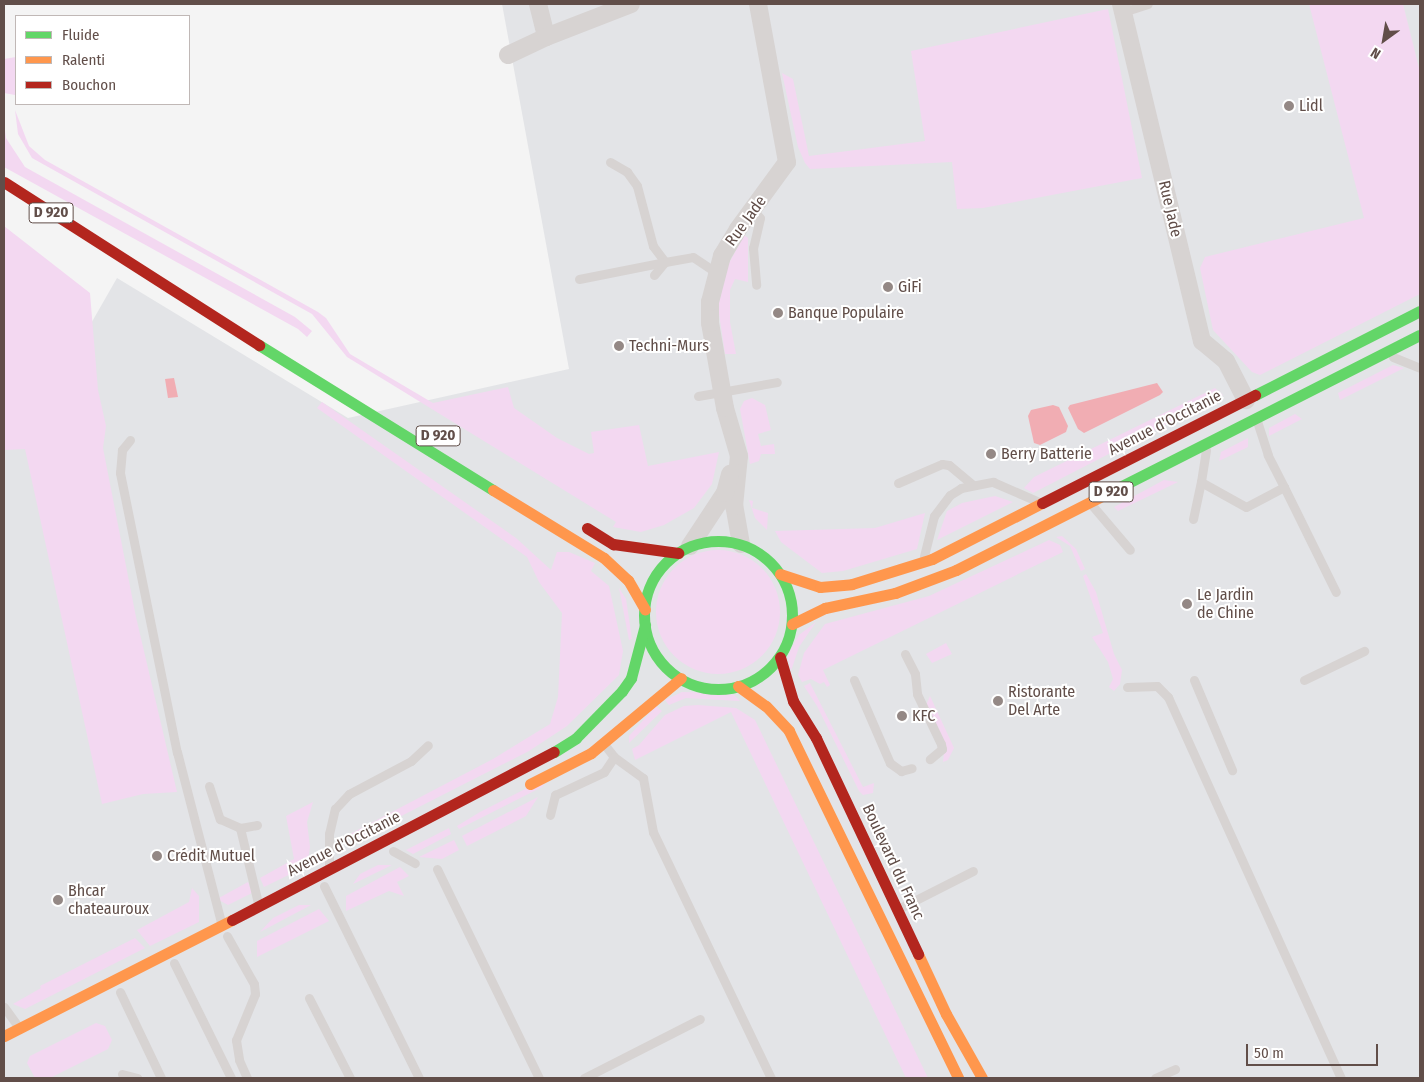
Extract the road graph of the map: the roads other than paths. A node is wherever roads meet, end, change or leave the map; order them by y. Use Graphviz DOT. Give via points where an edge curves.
graph roads {
  1 [pos="538,4"];
  2 [pos="631,4"];
  3 [pos="758,4"];
  4 [pos="1148,4"];
  5 [pos="1122,8"];
  6 [pos="546,36"];
  7 [pos="508,55"];
  8 [pos="610,162"];
  9 [pos="4,182"];
  10 [pos="753,209"];
  11 [pos="99,243"];
  12 [pos="665,262"];
  13 [pos="716,272"];
  14 [pos="654,275"];
  15 [pos="579,279"];
  16 [pos="756,285"];
  17 [pos="1420,311"];
  18 [pos="262,332"];
  19 [pos="1420,335"];
  20 [pos="1380,356"];
  21 [pos="1420,368"];
  22 [pos="777,382"];
  23 [pos="722,392"];
  24 [pos="698,396"];
  25 [pos="1246,400"];
  26 [pos="1257,418"];
  27 [pos="130,440"];
  28 [pos="734,442"];
  29 [pos="1207,443"];
  30 [pos="898,482"];
  31 [pos="1201,482"];
  32 [pos="972,484"];
  33 [pos="1284,487"];
  34 [pos="1090,502"];
  35 [pos="1042,504"];
  36 [pos="1193,519"];
  37 [pos="580,523"];
  38 [pos="742,544"];
  39 [pos="684,549"];
  40 [pos="1130,550"];
  41 [pos="923,562"];
  42 [pos="780,574"];
  43 [pos="1336,592"];
  44 [pos="644,608"];
  45 [pos="792,624"];
  46 [pos="645,625"];
  47 [pos="1364,651"];
  48 [pos="905,654"];
  49 [pos="780,657"];
  50 [pos="681,678"];
  51 [pos="854,680"];
  52 [pos="1194,680"];
  53 [pos="1304,680"];
  54 [pos="738,686"];
  55 [pos="1127,687"];
  56 [pos="604,744"];
  57 [pos="428,745"];
  58 [pos="614,757"];
  59 [pos="930,759"];
  60 [pos="912,768"];
  61 [pos="1232,770"];
  62 [pos="209,786"];
  63 [pos="522,788"];
  64 [pos="550,815"];
  65 [pos="257,824"];
  66 [pos="240,828"];
  67 [pos="407,844"];
  68 [pos="389,853"];
  69 [pos="414,863"];
  70 [pos="437,869"];
  71 [pos="329,870"];
  72 [pos="973,871"];
  73 [pos="339,878"];
  74 [pos="324,886"];
  75 [pos="258,906"];
  76 [pos="898,909"];
  77 [pos="221,925"];
  78 [pos="227,936"];
  79 [pos="174,963"];
  80 [pos="151,976"];
  81 [pos="124,990"];
  82 [pos="309,998"];
  83 [pos="106,999"];
  84 [pos="4,1007"];
  85 [pos="700,1019"];
  86 [pos="20,1028"];
  87 [pos="4,1036"];
  88 [pos="1175,1069"];
  89 [pos="122,1074"];
  90 [pos="137,1078"];
  91 [pos="161,1078"];
  92 [pos="231,1078"];
  93 [pos="247,1078"];
  94 [pos="350,1078"];
  95 [pos="419,1078"];
  96 [pos="539,1078"];
  97 [pos="584,1078"];
  98 [pos="771,1078"];
  99 [pos="958,1078"];
  100 [pos="982,1078"];
  101 [pos="1155,1078"];
  102 [pos="1341,1078"];
  1 -- 6 [label="street"];
  2 -- 6 [label="street"];
  3 -- 10 [label="street, Rue Jade" via="787,162"];
  4 -- 5 [label="lane"];
  5 -- 25 [label="street, Rue Jade" via="1202,341 1226,360"];
  6 -- 7 [label="street"];
  8 -- 12 [label="lane" via="627,172 637,186 655,250"];
  9 -- 11 [label="main road, D 920"];
  10 -- 13 [label="street, Rue Jade" via="738,228"];
  10 -- 16 [label="lane" via="760,218 753,248"];
  11 -- 18 [label="main road, D 920" via="129,254"];
  11 -- 44 [label="main road, D 920" via="136,270 604,558 628,580"];
  12 -- 13 [label="lane" via="693,257"];
  12 -- 14 [label="lane"];
  12 -- 15 [label="lane"];
  13 -- 23 [label="street, Rue Jade" via="710,323"];
  17 -- 25 [label="main road, Avenue d'Occitanie / D 920"];
  19 -- 20 [label="main road, D 920"];
  20 -- 21 [label="lane" via="1398,358"];
  20 -- 26 [label="main road, D 920"];
  22 -- 23 [label="lane"];
  23 -- 24 [label="lane"];
  23 -- 28 [label="street, Rue Jade"];
  25 -- 35 [label="main road, Avenue d'Occitanie / D 920"];
  26 -- 29 [label="main road, D 920"];
  26 -- 33 [label="lane" via="1268,455"];
  27 -- 77 [label="lane" via="122,450 120,473 177,752"];
  28 -- 38 [label="street, Rue Jade" via="739,456 735,520"];
  28 -- 39 [label="street, Rue Jade" via="725,493"];
  29 -- 31 [label="lane"];
  29 -- 34 [label="main road, D 920"];
  30 -- 32 [label="lane" via="942,464 949,465"];
  31 -- 33 [label="lane" via="1246,507"];
  31 -- 36 [label="lane"];
  32 -- 35 [label="lane" via="993,482"];
  32 -- 41 [label="lane" via="950,495 941,504 934,516"];
  33 -- 43 [label="lane"];
  34 -- 40 [label="lane"];
  34 -- 45 [label="main road, D 920" via="948,574 895,592 825,608"];
  35 -- 41 [label="main road, Avenue d'Occitanie / D 920"];
  37 -- 39 [label="main road" via="613,544"];
  38 -- 39 [label="main road" via="716,540"];
  38 -- 42 [label="main road" via="764,556"];
  39 -- 44 [label="main road" via="655,576"];
  41 -- 42 [label="main road, Avenue d'Occitanie / D 920" via="852,584 820,588"];
  42 -- 45 [label="main road" via="791,597"];
  44 -- 46 [label="main road"];
  45 -- 49 [label="main road"];
  46 -- 50 [label="main road" via="658,658"];
  46 -- 71 [label="main road, Avenue d'Occitanie" via="631,678 606,710 576,738 536,764"];
  47 -- 53 [label="lane"];
  48 -- 59 [label="lane" via="915,674 918,694 941,744 942,749"];
  49 -- 54 [label="main road" via="764,673"];
  49 -- 76 [label="main road, Boulevard du Franc" via="793,701 816,738"];
  50 -- 54 [label="main road" via="706,688"];
  50 -- 56 [label="main road"];
  51 -- 60 [label="lane" via="890,763 901,771"];
  52 -- 61 [label="lane"];
  54 -- 99 [label="main road" via="766,706 789,732"];
  55 -- 102 [label="lane" via="1157,686 1168,697"];
  56 -- 58 [label="lane"];
  56 -- 63 [label="main road"];
  57 -- 71 [label="lane" via="411,760 349,794 335,809 329,834"];
  58 -- 64 [label="lane" via="604,772 555,795"];
  58 -- 98 [label="lane" via="643,778 653,832"];
  62 -- 66 [label="lane" via="220,819"];
  65 -- 66 [label="lane"];
  66 -- 75 [label="lane"];
  67 -- 68 [label="main road, Avenue d'Occitanie"];
  68 -- 69 [label="lane"];
  70 -- 96 [label="lane"];
  71 -- 75 [label="main road, Avenue d'Occitanie"];
  72 -- 76 [label="lane"];
  73 -- 74 [label="main road, Avenue d'Occitanie"];
  74 -- 78 [label="main road, Avenue d'Occitanie"];
  74 -- 95 [label="lane"];
  75 -- 77 [label="main road, Avenue d'Occitanie"];
  76 -- 100 [label="main road, Boulevard du Franc" via="946,1014"];
  77 -- 86 [label="main road, Avenue d'Occitanie"];
  78 -- 79 [label="main road, Avenue d'Occitanie"];
  78 -- 93 [label="lane" via="254,984 255,994 236,1040 238,1060"];
  79 -- 80 [label="main road, Avenue d'Occitanie"];
  79 -- 92 [label="lane"];
  81 -- 83 [label="main road"];
  81 -- 91 [label="lane"];
  82 -- 94 [label="lane"];
  84 -- 86 [label="lane"];
  85 -- 97 [label="lane"];
  86 -- 87 [label="main road, Avenue d'Occitanie"];
  88 -- 101 [label="lane"];
  89 -- 90 [label="lane"];
}
